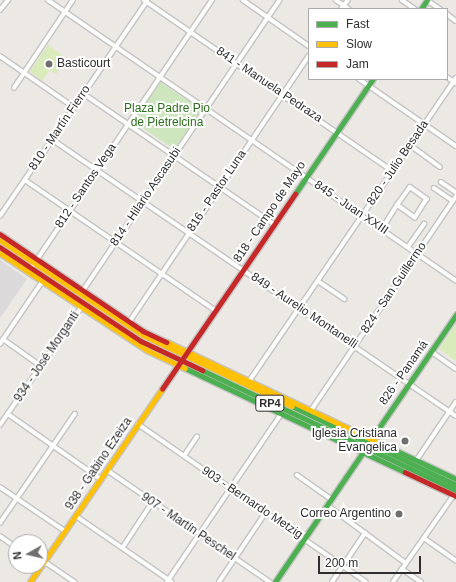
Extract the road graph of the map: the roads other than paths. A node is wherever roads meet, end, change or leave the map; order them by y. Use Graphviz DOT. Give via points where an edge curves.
graph roads {
  1 [pos="8,0"];
  2 [pos="48,0"];
  3 [pos="73,0"];
  4 [pos="212,0"];
  5 [pos="243,0"];
  6 [pos="280,0"];
  7 [pos="336,0"];
  8 [pos="348,0"];
  9 [pos="402,0"];
  10 [pos="427,0"];
  11 [pos="146,1"];
  12 [pos="343,7"];
  13 [pos="414,8"];
  14 [pos="439,8"];
  15 [pos="0,10"];
  16 [pos="65,12"];
  17 [pos="268,18"];
  18 [pos="190,32"];
  19 [pos="308,45"];
  20 [pos="115,48"];
  21 [pos="0,56"];
  22 [pos="308,58"];
  23 [pos="236,63"];
  24 [pos="24,72"];
  25 [pos="159,78"];
  26 [pos="360,80"];
  27 [pos="372,80"];
  28 [pos="455,81"];
  29 [pos="368,86"];
  30 [pos="14,88"];
  31 [pos="84,94"];
  32 [pos="283,95"];
  33 [pos="74,108"];
  34 [pos="206,110"];
  35 [pos="128,124"];
  36 [pos="424,124"];
  37 [pos="338,130"];
  38 [pos="53,140"];
  39 [pos="251,141"];
  40 [pos="410,145"];
  41 [pos="456,146"];
  42 [pos="174,155"];
  43 [pos="440,167"];
  44 [pos="96,170"];
  45 [pos="393,171"];
  46 [pos="305,178"];
  47 [pos="25,180"];
  48 [pos="441,182"];
  49 [pos="220,187"];
  50 [pos="434,188"];
  51 [pos="456,192"];
  52 [pos="456,196"];
  53 [pos="143,200"];
  54 [pos="453,201"];
  55 [pos="397,206"];
  56 [pos="69,210"];
  57 [pos="0,216"];
  58 [pos="362,216"];
  59 [pos="274,224"];
  60 [pos="424,224"];
  61 [pos="382,229"];
  62 [pos="190,232"];
  63 [pos="0,234"];
  64 [pos="0,240"];
  65 [pos="115,242"];
  66 [pos="0,247"];
  67 [pos="408,247"];
  68 [pos="0,253"];
  69 [pos="417,254"];
  70 [pos="35,261"];
  71 [pos="243,269"];
  72 [pos="30,271"];
  73 [pos="161,273"];
  74 [pos="456,280"];
  75 [pos="318,281"];
  76 [pos="42,282"];
  77 [pos="81,293"];
  78 [pos="345,299"];
  79 [pos="80,308"];
  80 [pos="300,308"];
  81 [pos="215,310"];
  82 [pos="456,316"];
  83 [pos="128,324"];
  84 [pos="129,333"];
  85 [pos="3,339"];
  86 [pos="135,342"];
  87 [pos="0,344"];
  88 [pos="354,345"];
  89 [pos="432,352"];
  90 [pos="182,358"];
  91 [pos="41,366"];
  92 [pos="456,369"];
  93 [pos="250,381"];
  94 [pos="410,384"];
  95 [pos="247,386"];
  96 [pos="456,402"];
  97 [pos="310,412"];
  98 [pos="449,412"];
  99 [pos="8,414"];
  100 [pos="75,414"];
  101 [pos="281,414"];
  102 [pos="456,416"];
  103 [pos="306,420"];
  104 [pos="1,422"];
  105 [pos="138,424"];
  106 [pos="197,437"];
  107 [pos="370,441"];
  108 [pos="53,446"];
  109 [pos="364,450"];
  110 [pos="184,456"];
  111 [pos="416,460"];
  112 [pos="107,470"];
  113 [pos="297,475"];
  114 [pos="101,479"];
  115 [pos="456,479"];
  116 [pos="456,485"];
  117 [pos="0,487"];
  118 [pos="231,488"];
  119 [pos="455,494"];
  120 [pos="17,499"];
  121 [pos="331,499"];
  122 [pos="152,503"];
  123 [pos="327,505"];
  124 [pos="266,512"];
  125 [pos="76,516"];
  126 [pos="0,523"];
  127 [pos="65,532"];
  128 [pos="365,533"];
  129 [pos="200,535"];
  130 [pos="305,538"];
  131 [pos="424,538"];
  132 [pos="122,547"];
  133 [pos="48,554"];
  134 [pos="235,558"];
  135 [pos="456,560"];
  136 [pos="406,563"];
  137 [pos="48,566"];
  138 [pos="343,566"];
  139 [pos="402,569"];
  140 [pos="169,581"];
  141 [pos="75,582"];
  142 [pos="219,582"];
  143 [pos="270,582"];
  144 [pos="275,582"];
  145 [pos="332,582"];
  146 [pos="366,582"];
  147 [pos="393,582"];
  148 [pos="421,582"];
  1 -- 15 [label="street"];
  2 -- 16 [label="street, 845 - Juan XXIII"];
  3 -- 16 [label="street"];
  4 -- 18 [label="street, 812 - Santos Vega"];
  5 -- 17 [label="street"];
  6 -- 17 [label="street, 814 - Hilario Ascasubi"];
  7 -- 12 [label="street"];
  8 -- 12 [label="street"];
  9 -- 13 [label="street"];
  10 -- 14 [label="street"];
  11 -- 18 [label="street, 841 - Manuela Pedraza"];
  11 -- 20 [label="street, 810 - Martín Fierro"];
  16 -- 20 [label="street, 845 - Juan XXIII"];
  16 -- 24 [label="street"];
  17 -- 19 [label="street"];
  17 -- 23 [label="street, 814 - Hilario Ascasubi"];
  18 -- 23 [label="street, 841 - Manuela Pedraza"];
  18 -- 25 [label="street, 812 - Santos Vega"];
  20 -- 25 [label="street, 845 - Juan XXIII"];
  20 -- 31 [label="street, 810 - Martín Fierro"];
  21 -- 24 [label="street"];
  22 -- 32 [label="street, 816 - Pastor Luna"];
  23 -- 32 [label="street, 841 - Manuela Pedraza"];
  23 -- 34 [label="street, 814 - Hilario Ascasubi"];
  24 -- 30 [label="street"];
  24 -- 33 [label="street"];
  25 -- 34 [label="street, 845 - Juan XXIII"];
  25 -- 35 [label="street, 812 - Santos Vega"];
  26 -- 29 [label="street"];
  27 -- 29 [label="street, 818 - Campo de Mayo"];
  28 -- 36 [label="street, 820 - Julio Besada"];
  29 -- 36 [label="street"];
  29 -- 37 [label="street, 818 - Campo de Mayo"];
  31 -- 33 [label="street, 810 - Martín Fierro"];
  31 -- 35 [label="street"];
  32 -- 37 [label="street, 841 - Manuela Pedraza"];
  32 -- 39 [label="street, 816 - Pastor Luna"];
  33 -- 38 [label="street, 810 - Martín Fierro"];
  34 -- 39 [label="street, 845 - Juan XXIII"];
  34 -- 42 [label="street, 814 - Hilario Ascasubi"];
  35 -- 42 [label="street"];
  35 -- 44 [label="street, 812 - Santos Vega"];
  36 -- 40 [label="street, 820 - Julio Besada"];
  36 -- 41 [label="street"];
  37 -- 45 [label="street, 841 - Manuela Pedraza"];
  37 -- 46 [label="street, 818 - Campo de Mayo"];
  38 -- 44 [label="street, 849 - Aurelio Montanelli"];
  38 -- 47 [label="street, 810 - Martín Fierro"];
  39 -- 46 [label="street, 845 - Juan XXIII"];
  39 -- 49 [label="street, 816 - Pastor Luna"];
  40 -- 43 [label="street"];
  40 -- 45 [label="street, 820 - Julio Besada"];
  42 -- 49 [label="street"];
  42 -- 53 [label="street, 814 - Hilario Ascasubi"];
  44 -- 53 [label="street, 849 - Aurelio Montanelli"];
  44 -- 56 [label="street, 812 - Santos Vega"];
  45 -- 58 [label="street, 820 - Julio Besada"];
  46 -- 58 [label="street, 845 - Juan XXIII"];
  46 -- 59 [label="street, 818 - Campo de Mayo"];
  47 -- 56 [label="street"];
  47 -- 57 [label="street, 810 - Martín Fierro"];
  48 -- 51 [label="street"];
  49 -- 59 [label="street"];
  49 -- 62 [label="street, 816 - Pastor Luna"];
  50 -- 54 [label="street"];
  52 -- 54 [label="street, 824 - San Guillermo"];
  53 -- 62 [label="street, 849 - Aurelio Montanelli"];
  53 -- 65 [label="street, 814 - Hilario Ascasubi"];
  54 -- 69 [label="street, 824 - San Guillermo"];
  55 -- 55 [label="street" via="410,187 427,199 415,218"];
  55 -- 61 [label="street"];
  56 -- 65 [label="street"];
  56 -- 70 [label="street, 812 - Santos Vega"];
  58 -- 61 [label="street, 845 - Juan XXIII"];
  58 -- 75 [label="street, 820 - Julio Besada"];
  59 -- 71 [label="street, 818 - Campo de Mayo"];
  60 -- 67 [label="street"];
  61 -- 67 [label="street, 845 - Juan XXIII"];
  62 -- 71 [label="street, 849 - Aurelio Montanelli"];
  62 -- 73 [label="street, 816 - Pastor Luna"];
  63 -- 70 [label="street"];
  64 -- 70 [label="street, RP4"];
  65 -- 73 [label="street"];
  65 -- 77 [label="street, 814 - Hilario Ascasubi"];
  66 -- 72 [label="street, RP4"];
  67 -- 69 [label="street, 845 - Juan XXIII"];
  68 -- 72 [label="street"];
  69 -- 74 [label="street, 845 - Juan XXIII"];
  69 -- 88 [label="street, 824 - San Guillermo"];
  70 -- 72 [label="street, 812 - Santos Vega"];
  70 -- 77 [label="street, RP4"];
  71 -- 80 [label="street, 849 - Aurelio Montanelli"];
  71 -- 81 [label="street, 818 - Campo de Mayo"];
  72 -- 76 [label="street"];
  72 -- 84 [label="street, RP4"];
  73 -- 81 [label="street"];
  73 -- 83 [label="street, 816 - Pastor Luna"];
  75 -- 78 [label="street"];
  75 -- 80 [label="street, 820 - Julio Besada"];
  76 -- 79 [label="street"];
  76 -- 85 [label="street"];
  77 -- 83 [label="street, RP4"];
  79 -- 86 [label="street"];
  79 -- 91 [label="street, 934 - José Morganti"];
  80 -- 88 [label="street, 849 - Aurelio Montanelli"];
  80 -- 93 [label="street, 820 - Julio Besada"];
  81 -- 90 [label="street, 818 - Campo de Mayo"];
  82 -- 89 [label="street, 826 - Panamá"];
  83 -- 90 [label="street, RP4"];
  84 -- 86 [label="street"];
  84 -- 90 [label="street, RP4"];
  85 -- 87 [label="street"];
  85 -- 91 [label="street"];
  86 -- 90 [label="street"];
  88 -- 94 [label="street, 849 - Aurelio Montanelli"];
  88 -- 97 [label="street, 824 - San Guillermo"];
  89 -- 92 [label="street"];
  89 -- 94 [label="street, 826 - Panamá"];
  90 -- 93 [label="street"];
  90 -- 95 [label="street, RP4"];
  90 -- 101 [label="street"];
  90 -- 103 [label="street, RP4"];
  90 -- 105 [label="street, 938 - Gabino Ezeiza"];
  91 -- 99 [label="street, 934 - José Morganti"];
  93 -- 95 [label="street, 820 - Julio Besada"];
  93 -- 97 [label="street"];
  94 -- 98 [label="street, 849 - Aurelio Montanelli"];
  94 -- 107 [label="street, 826 - Panamá"];
  95 -- 97 [label="street, RP4"];
  96 -- 98 [label="street"];
  97 -- 103 [label="street, 824 - San Guillermo"];
  97 -- 107 [label="street, RP4"];
  98 -- 102 [label="street, 849 - Aurelio Montanelli"];
  98 -- 111 [label="street"];
  99 -- 104 [label="street, 934 - José Morganti"];
  99 -- 108 [label="street"];
  100 -- 108 [label="street"];
  101 -- 109 [label="street"];
  101 -- 118 [label="street"];
  103 -- 109 [label="street, RP4"];
  105 -- 110 [label="street, 903 - Bernardo Metzig"];
  105 -- 112 [label="street, 938 - Gabino Ezeiza"];
  106 -- 110 [label="street"];
  107 -- 109 [label="street, 826 - Panamá"];
  107 -- 111 [label="street"];
  107 -- 116 [label="street, RP4"];
  108 -- 114 [label="street"];
  108 -- 120 [label="street"];
  109 -- 119 [label="street, RP4"];
  109 -- 121 [label="street, 826 - Panamá"];
  110 -- 118 [label="street, 903 - Bernardo Metzig"];
  111 -- 115 [label="street"];
  112 -- 114 [label="street, 938 - Gabino Ezeiza"];
  112 -- 122 [label="street, 907 - Martín Peschel"];
  113 -- 121 [label="street"];
  114 -- 125 [label="street, 938 - Gabino Ezeiza"];
  117 -- 120 [label="street"];
  118 -- 124 [label="street, 903 - Bernardo Metzig"];
  118 -- 129 [label="street"];
  119 -- 131 [label="street"];
  120 -- 126 [label="street"];
  120 -- 127 [label="street"];
  121 -- 123 [label="street, 826 - Panamá"];
  122 -- 129 [label="street, 907 - Martín Peschel"];
  122 -- 132 [label="street"];
  123 -- 128 [label="street"];
  123 -- 130 [label="street, 826 - Panamá"];
  124 -- 130 [label="street, 903 - Bernardo Metzig"];
  124 -- 134 [label="street"];
  125 -- 127 [label="street, 938 - Gabino Ezeiza"];
  125 -- 132 [label="street"];
  127 -- 133 [label="street, 938 - Gabino Ezeiza"];
  128 -- 136 [label="street"];
  128 -- 138 [label="street"];
  129 -- 134 [label="street, 907 - Martín Peschel"];
  129 -- 140 [label="street"];
  130 -- 138 [label="street, 903 - Bernardo Metzig"];
  130 -- 144 [label="street, 826 - Panamá"];
  131 -- 135 [label="street"];
  131 -- 136 [label="street"];
  132 -- 140 [label="street"];
  134 -- 142 [label="street"];
  134 -- 143 [label="street, 907 - Martín Peschel"];
  136 -- 139 [label="street"];
  137 -- 141 [label="street"];
  138 -- 145 [label="street"];
  138 -- 146 [label="street, 903 - Bernardo Metzig"];
  139 -- 147 [label="street"];
  139 -- 148 [label="street"];
}
